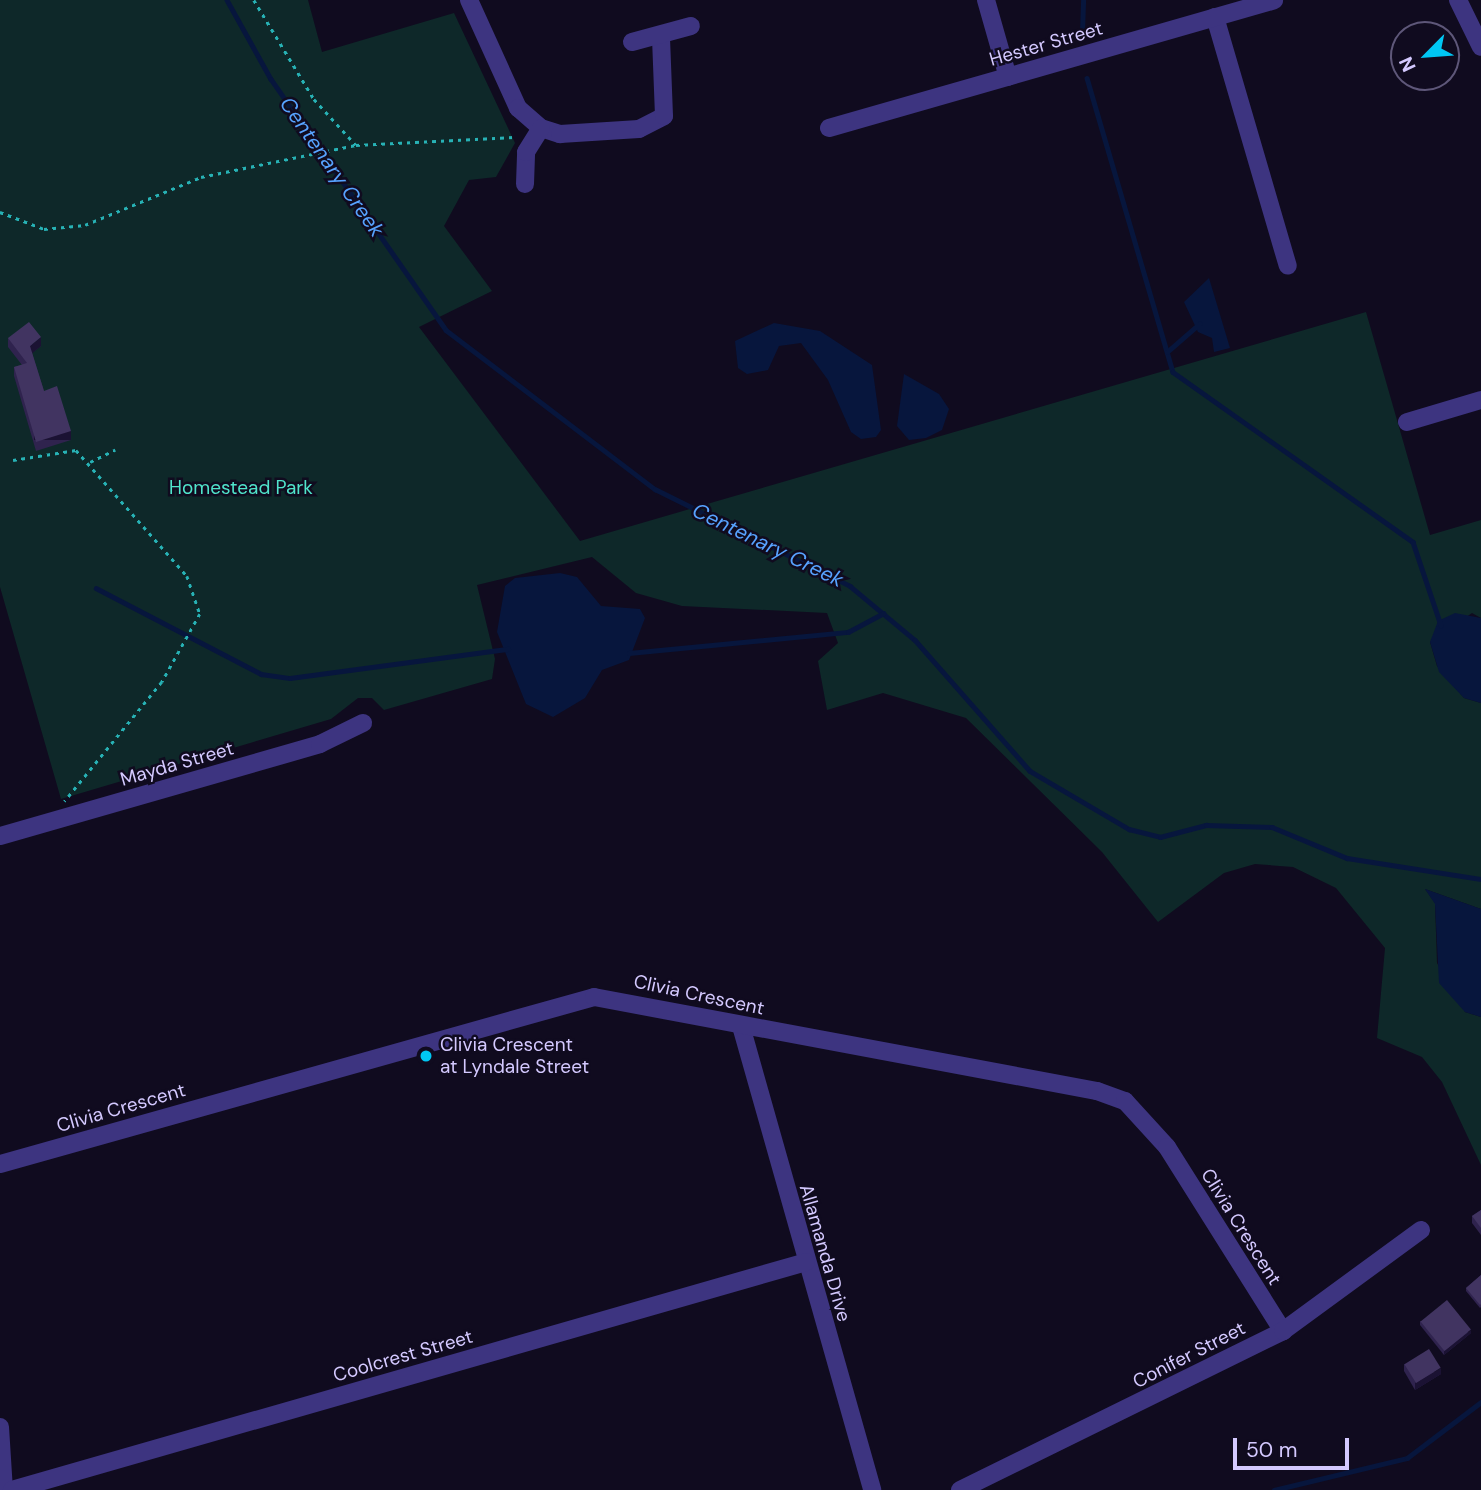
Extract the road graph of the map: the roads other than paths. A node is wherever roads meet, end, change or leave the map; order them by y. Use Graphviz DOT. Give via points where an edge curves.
graph roads {
  1 [pos="469,0"];
  2 [pos="985,0"];
  3 [pos="1275,0"];
  4 [pos="1458,0"];
  5 [pos="1215,17"];
  6 [pos="691,26"];
  7 [pos="661,37"];
  8 [pos="632,42"];
  9 [pos="1481,47"];
  10 [pos="1007,77"];
  11 [pos="829,128"];
  12 [pos="538,130"];
  13 [pos="525,184"];
  14 [pos="1288,266"];
  15 [pos="1481,400"];
  16 [pos="1407,422"];
  17 [pos="363,723"];
  18 [pos="0,836"];
  19 [pos="741,1026"];
  20 [pos="0,1164"];
  21 [pos="1421,1230"];
  22 [pos="806,1262"];
  23 [pos="1283,1331"];
  24 [pos="0,1427"];
  25 [pos="0,1435"];
  26 [pos="4,1490"];
  27 [pos="12,1490"];
  28 [pos="872,1490"];
  29 [pos="960,1490"];
  1 -- 12 [label="street" via="500,78"];
  2 -- 10 [label="street"];
  3 -- 5 [label="street, Hester Street"];
  4 -- 9 [label="street"];
  5 -- 10 [label="street, Hester Street"];
  5 -- 14 [label="street"];
  6 -- 7 [label="street"];
  7 -- 8 [label="street"];
  7 -- 12 [label="street" via="667,104 654,125 586,136"];
  10 -- 11 [label="street, Hester Street"];
  12 -- 13 [label="street"];
  15 -- 16 [label="street"];
  17 -- 18 [label="street, Mayda Street" via="320,744"];
  19 -- 20 [label="street, Clivia Crescent" via="594,997"];
  19 -- 22 [label="street, Allamanda Drive"];
  19 -- 23 [label="street, Clivia Crescent" via="1097,1091 1125,1101 1167,1147"];
  21 -- 23 [label="street, Conifer Street"];
  22 -- 27 [label="street, Coolcrest Street"];
  22 -- 28 [label="street, Allamanda Drive"];
  23 -- 29 [label="street, Conifer Street"];
  24 -- 25 [label="street"];
  25 -- 26 [label="street"];
}
